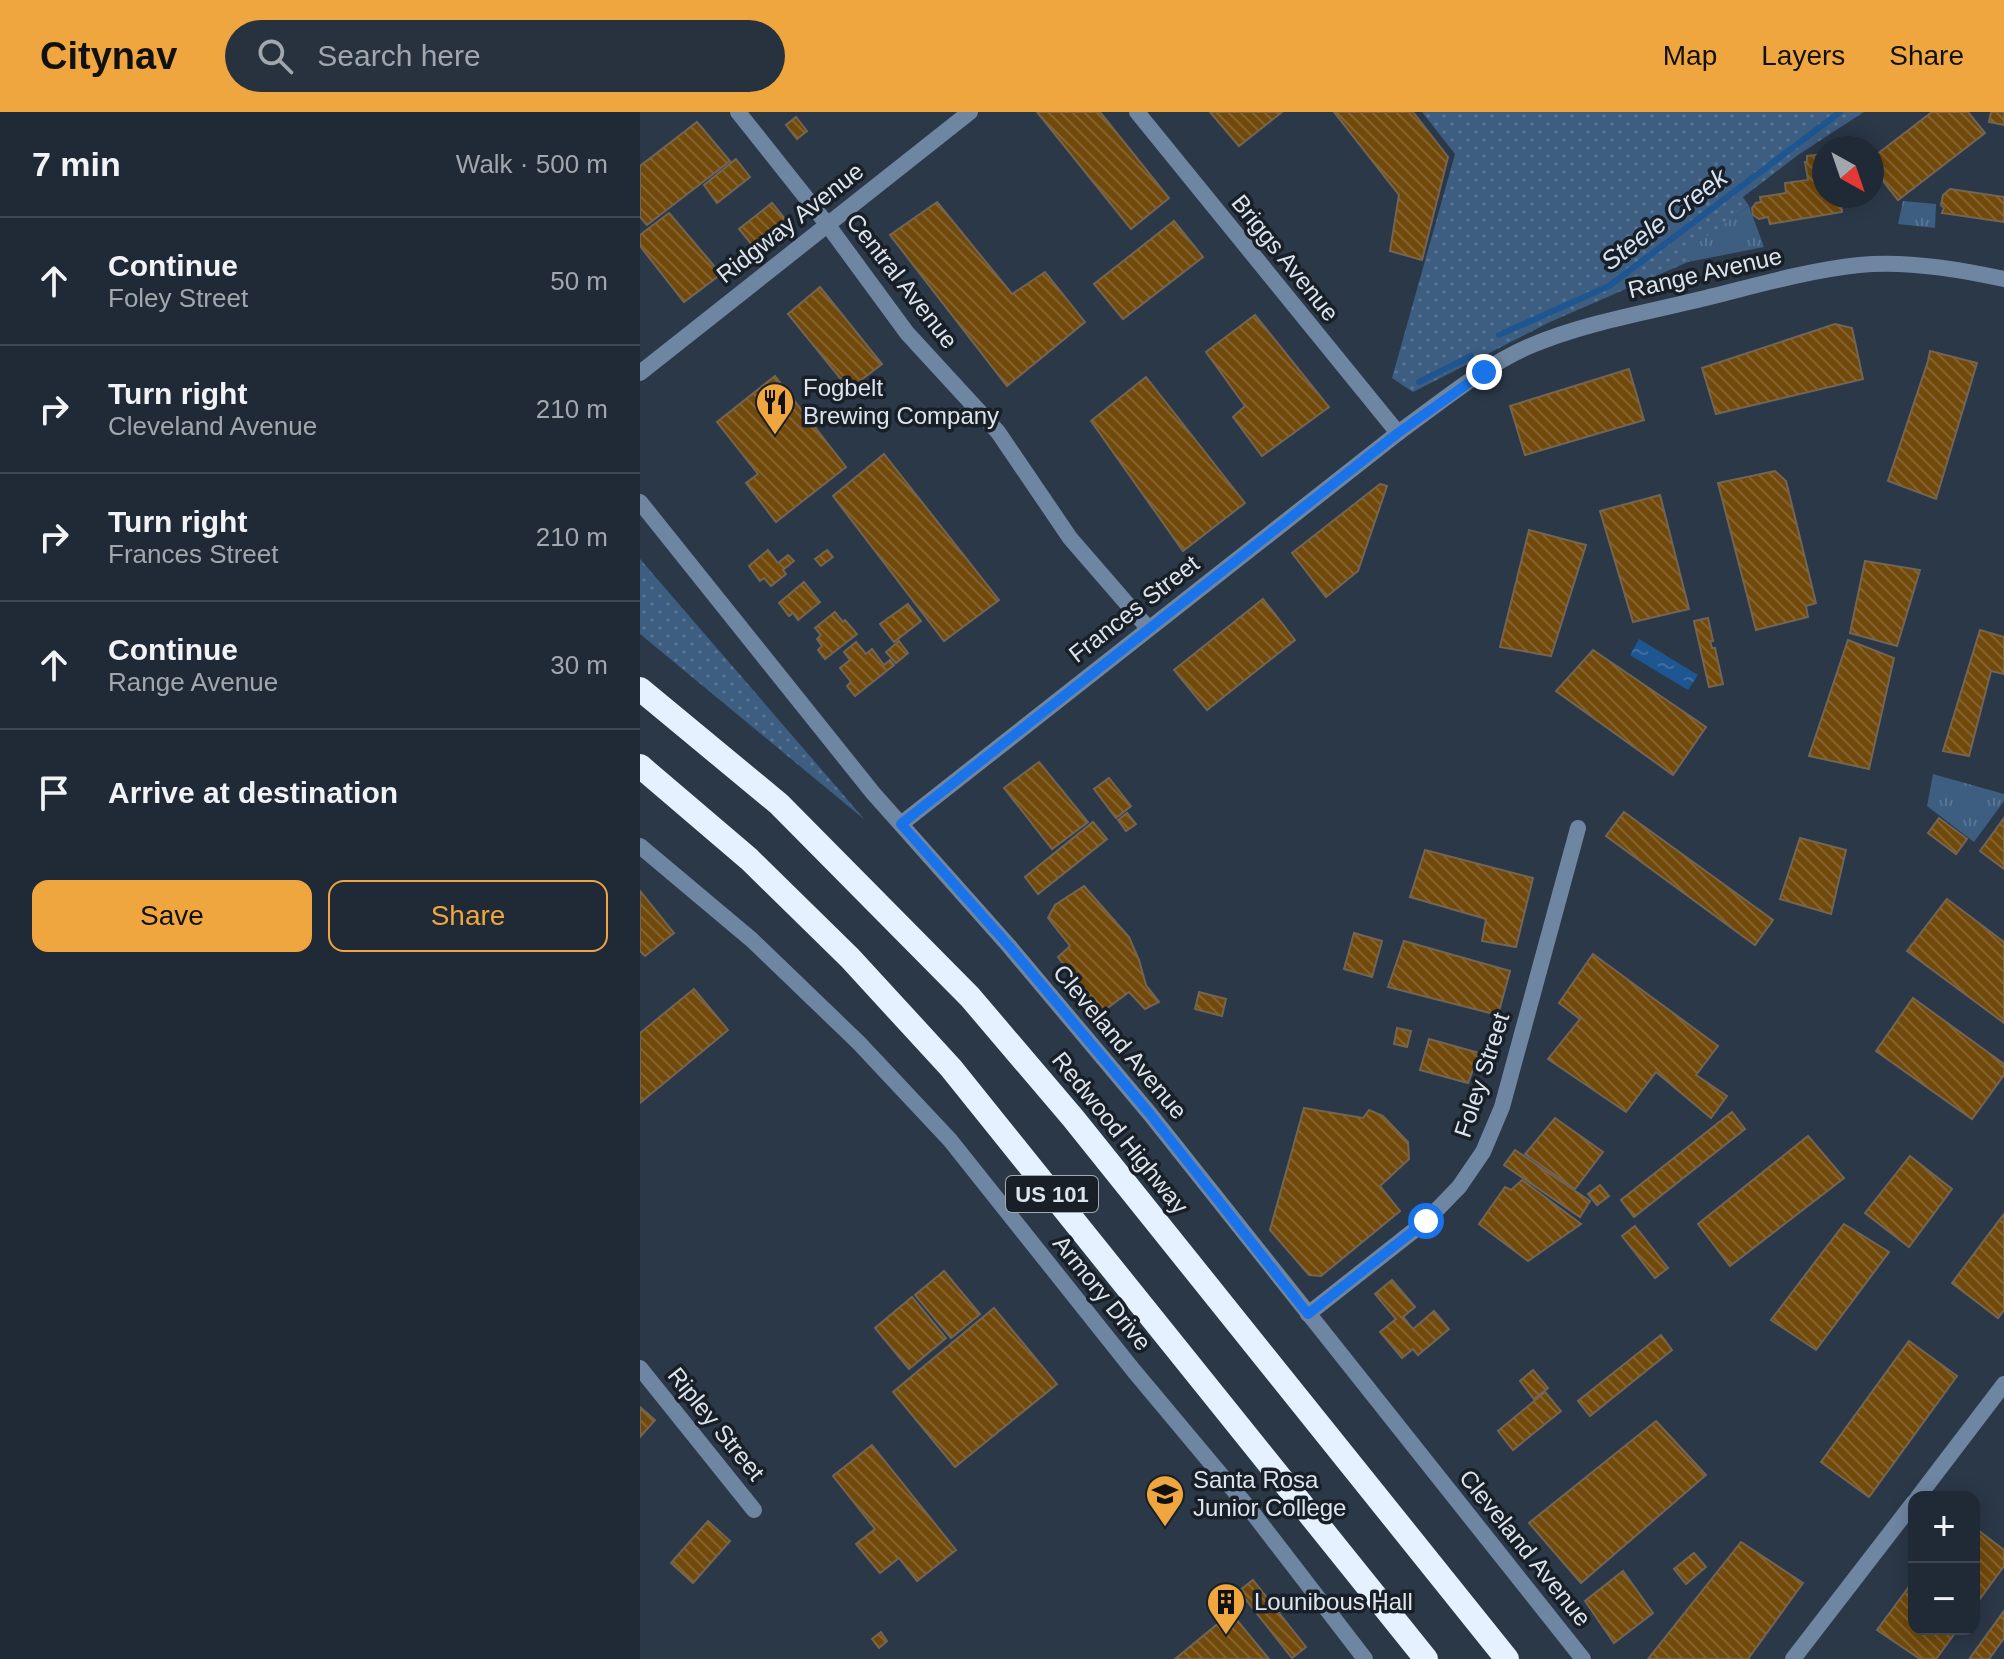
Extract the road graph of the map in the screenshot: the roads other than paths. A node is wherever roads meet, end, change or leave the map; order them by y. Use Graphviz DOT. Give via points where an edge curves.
graph roads {
  1 [pos="738,112"];
  2 [pos="970,112"];
  3 [pos="1137,112"];
  4 [pos="827,224"];
  5 [pos="2004,279"];
  6 [pos="640,373"];
  7 [pos="1398,433"];
  8 [pos="640,502"];
  9 [pos="1148,628"];
  10 [pos="640,689"];
  11 [pos="640,766"];
  12 [pos="901,824"];
  13 [pos="1578,828"];
  14 [pos="640,846"];
  15 [pos="1308,1314"];
  16 [pos="640,1368"];
  17 [pos="2004,1384"];
  18 [pos="1923,1491"];
  19 [pos="754,1510"];
  20 [pos="1908,1510"];
  21 [pos="1365,1659"];
  22 [pos="1426,1659"];
  23 [pos="1507,1659"];
  24 [pos="1583,1659"];
  25 [pos="1793,1659"];
  1 -- 4 [label="street, Central Avenue"];
  2 -- 4 [label="street, Ridgway Avenue"];
  3 -- 7 [label="street, Briggs Avenue"];
  4 -- 6 [label="street, Ridgway Avenue"];
  4 -- 9 [label="street, Central Avenue" via="907,333 998,432 1070,538"];
  5 -- 7 [label="street, Range Avenue" via="1965,270 1860,265 1601,322 1528,347"];
  7 -- 9 [label="street, Frances Street"];
  8 -- 12 [label="street, Cleveland Avenue"];
  9 -- 12 [label="street, Frances Street"];
  10 -- 23 [label="highway, Redwood Highway / US 101" via="779,804 970,997"];
  11 -- 22 [label="highway, US 101" via="749,859 951,1068"];
  12 -- 15 [label="street, Cleveland Avenue" via="1150,1114"];
  13 -- 15 [label="street, Foley Street" via="1502,1107 1483,1152 1426,1221"];
  14 -- 21 [label="street, Armory Drive" via="752,940 950,1140"];
  15 -- 24 [label="street, Cleveland Avenue"];
  16 -- 19 [label="street, Ripley Street"];
  17 -- 18 [label="street"];
  20 -- 25 [label="street"];
}
